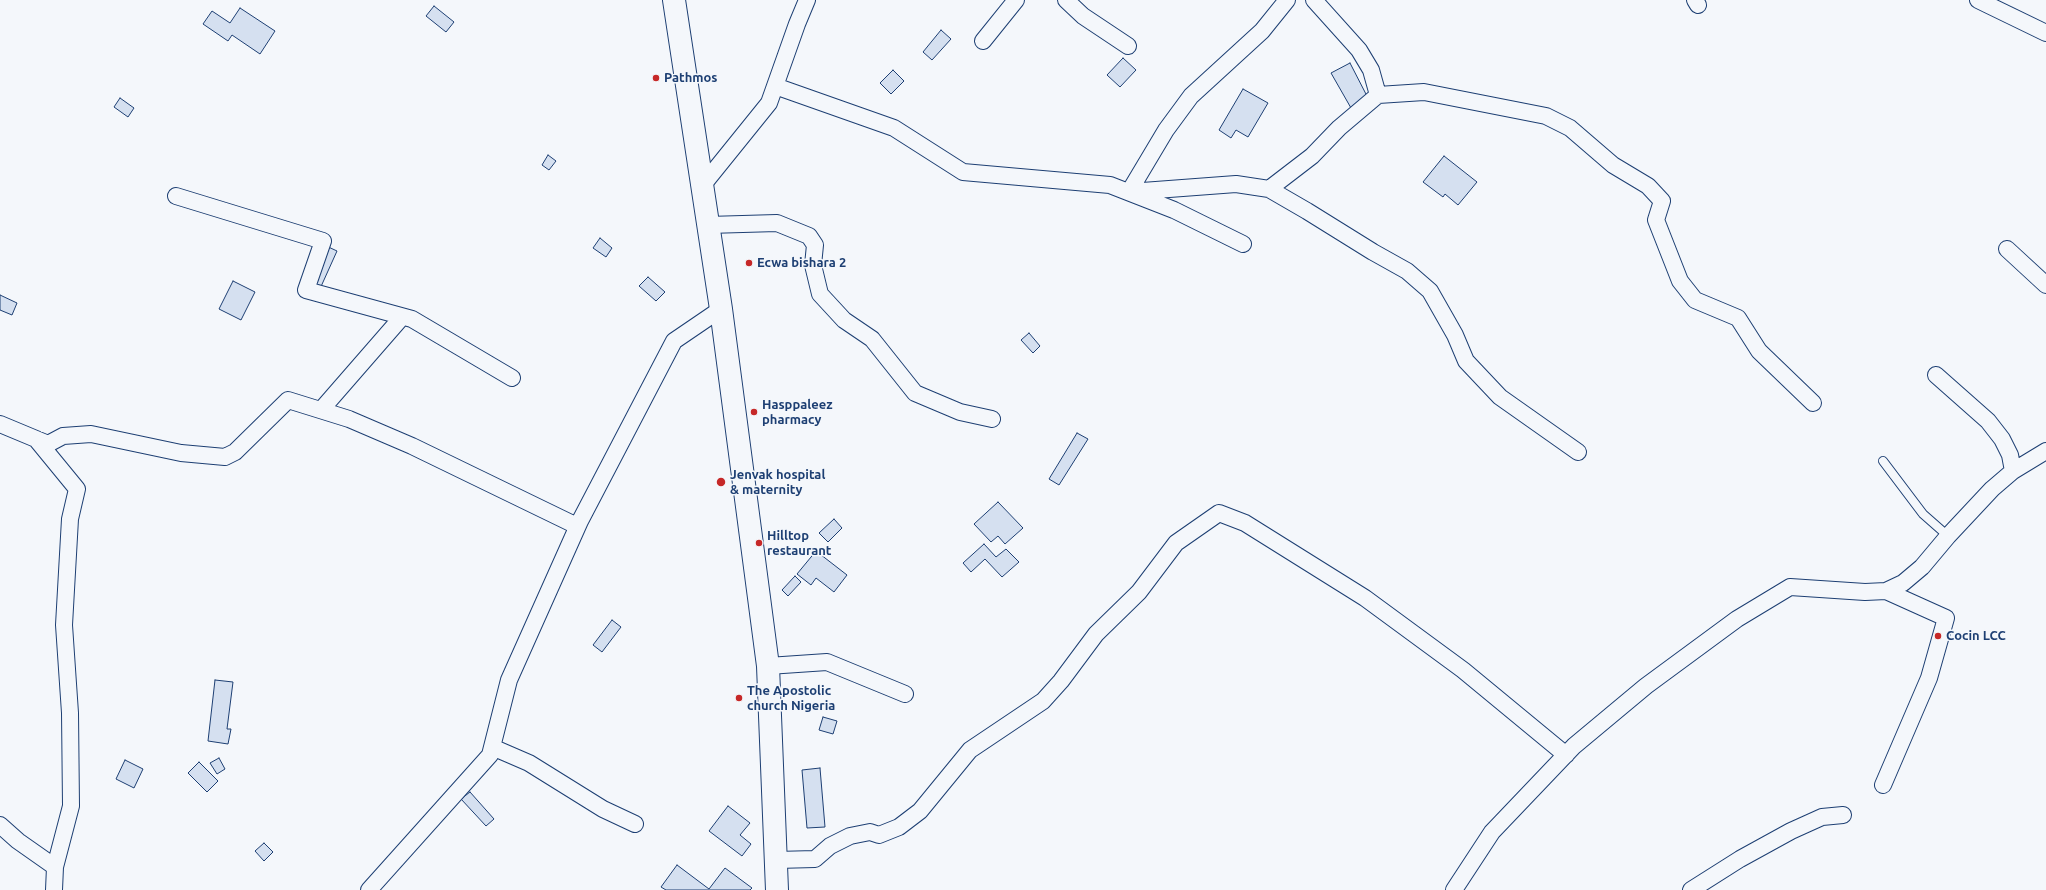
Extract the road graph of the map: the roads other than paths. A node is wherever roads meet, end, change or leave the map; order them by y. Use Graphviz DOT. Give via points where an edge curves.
graph roads {
  1 [pos="674,0"];
  2 [pos="807,0"];
  3 [pos="1016,0"];
  4 [pos="1066,0"];
  5 [pos="1287,0"];
  6 [pos="1314,0"];
  7 [pos="1978,0"];
  8 [pos="2046,33"];
  9 [pos="983,41"];
  10 [pos="1128,46"];
  11 [pos="775,86"];
  12 [pos="1378,95"];
  13 [pos="702,186"];
  14 [pos="1269,189"];
  15 [pos="1129,192"];
  16 [pos="176,196"];
  17 [pos="708,225"];
  18 [pos="1243,244"];
  19 [pos="2007,249"];
  20 [pos="2046,285"];
  21 [pos="721,309"];
  22 [pos="402,317"];
  23 [pos="1936,375"];
  24 [pos="512,378"];
  25 [pos="1813,402"];
  26 [pos="321,410"];
  27 [pos="992,419"];
  28 [pos="0,424"];
  29 [pos="36,439"];
  30 [pos="1578,452"];
  31 [pos="2044,454"];
  32 [pos="1884,461"];
  33 [pos="2012,470"];
  34 [pos="577,526"];
  35 [pos="1948,536"];
  36 [pos="1886,591"];
  37 [pos="768,666"];
  38 [pos="905,694"];
  39 [pos="492,747"];
  40 [pos="1566,755"];
  41 [pos="1883,785"];
  42 [pos="1843,815"];
  43 [pos="635,824"];
  44 [pos="0,825"];
  45 [pos="776,860"];
  46 [pos="55,867"];
  47 [pos="54,890"];
  48 [pos="369,890"];
  49 [pos="777,890"];
  50 [pos="1454,890"];
  51 [pos="1692,890"];
  1 -- 13 [label="main road"];
  2 -- 11 [label="street"];
  3 -- 9 [label="street"];
  4 -- 10 [label="street" via="1083,16"];
  5 -- 15 [label="street" via="1262,31 1191,96 1166,130"];
  6 -- 12 [label="street" via="1359,50 1371,70"];
  7 -- 8 [label="street"];
  11 -- 13 [label="street" via="769,103"];
  11 -- 15 [label="street" via="894,128 963,172 1110,185"];
  12 -- 14 [label="street" via="1339,128 1312,156"];
  12 -- 25 [label="street" via="1424,92 1546,116 1570,128 1613,165 1648,186 1662,201 1656,220 1680,281 1695,300 1738,318 1759,351"];
  13 -- 17 [label="main road"];
  14 -- 15 [label="street" via="1236,184"];
  14 -- 30 [label="street" via="1407,271 1430,292 1455,335 1466,361 1500,396"];
  15 -- 18 [label="street" via="1174,210"];
  16 -- 22 [label="street" via="323,241 306,290"];
  17 -- 21 [label="main road"];
  17 -- 27 [label="street" via="777,223 809,236 816,245 813,265 820,294 844,320 872,338 915,393 960,412"];
  19 -- 20 [label="street"];
  21 -- 34 [label="street" via="674,341"];
  21 -- 37 [label="main road"];
  22 -- 24 [label="street" via="412,319"];
  22 -- 26 [label="street"];
  23 -- 33 [label="street" via="1988,421 2010,455"];
  26 -- 29 [label="street" via="288,400 235,452 225,457 181,453 92,434 63,436 48,444"];
  26 -- 34 [label="street" via="412,446"];
  28 -- 29 [label="street"];
  29 -- 46 [label="street" via="77,489 70,519 64,625 70,713 71,806"];
  31 -- 33 [label="street"];
  32 -- 35 [label="lane" via="1923,514"];
  33 -- 35 [label="street"];
  34 -- 39 [label="street" via="510,680"];
  35 -- 36 [label="street" via="1922,567 1903,583"];
  36 -- 40 [label="street" via="1790,587 1737,619 1646,686"];
  36 -- 41 [label="street" via="1946,618 1929,678"];
  37 -- 38 [label="street" via="827,662"];
  37 -- 45 [label="main road"];
  39 -- 43 [label="street" via="529,763 603,809"];
  39 -- 48 [label="street" via="490,755"];
  40 -- 45 [label="street" via="1463,670 1364,598 1245,524 1219,513 1176,543 1139,592 1096,634 1043,701 970,750 920,811 899,827 879,835 870,832 850,836 830,846 815,859"];
  40 -- 50 [label="street" via="1492,832"];
  42 -- 51 [label="street" via="1822,817 1791,831 1740,859"];
  44 -- 46 [label="street"];
  45 -- 49 [label="main road"];
  46 -- 47 [label="street"];
}
